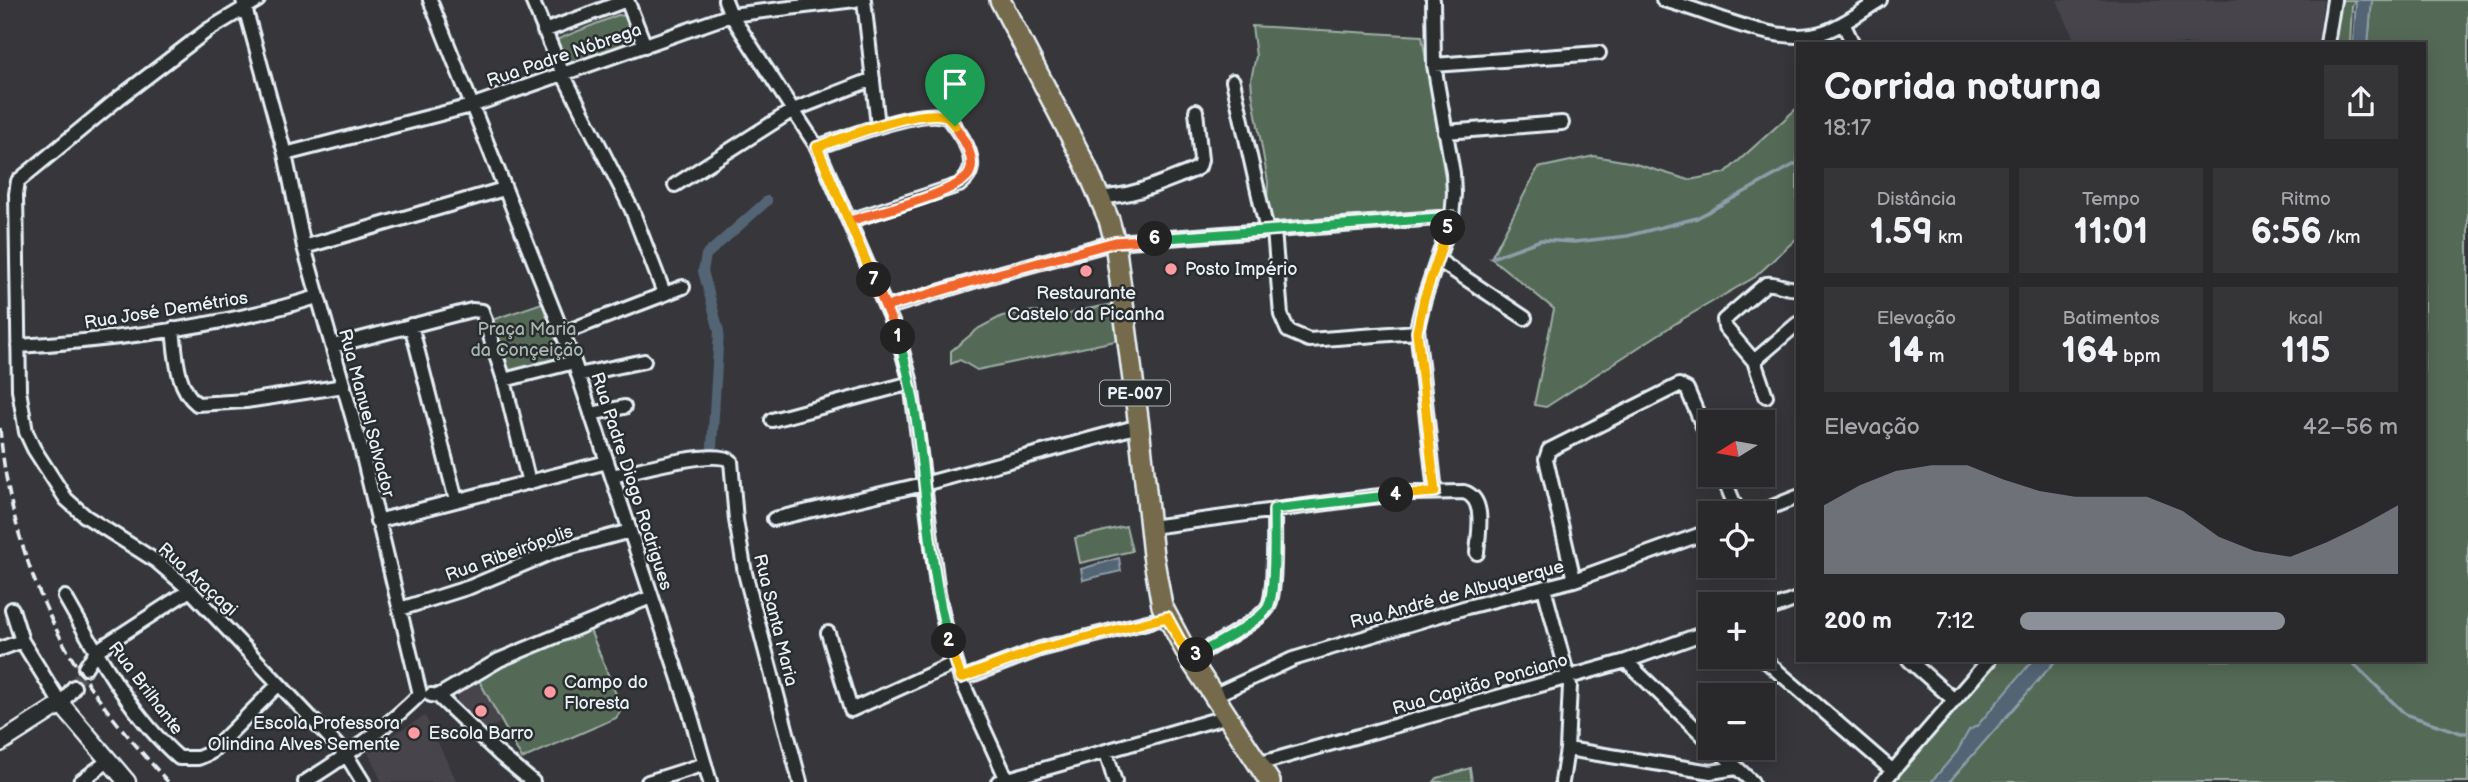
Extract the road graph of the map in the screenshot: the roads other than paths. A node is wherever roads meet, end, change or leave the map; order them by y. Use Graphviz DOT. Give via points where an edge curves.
graph roads {
  1 [pos="258,0"];
  2 [pos="430,0"];
  3 [pos="532,0"];
  4 [pos="627,0"];
  5 [pos="725,0"];
  6 [pos="855,0"];
  7 [pos="864,0"];
  8 [pos="1000,0"];
  9 [pos="1433,0"];
  10 [pos="1663,0"];
  11 [pos="1880,0"];
  12 [pos="2334,0"];
  13 [pos="244,4"];
  14 [pos="731,15"];
  15 [pos="1843,23"];
  16 [pos="544,31"];
  17 [pos="1852,42"];
  18 [pos="2327,42"];
  19 [pos="645,46"];
  20 [pos="1600,53"];
  21 [pos="1434,65"];
  22 [pos="563,74"];
  23 [pos="873,79"];
  24 [pos="1233,81"];
  25 [pos="471,106"];
  26 [pos="793,110"];
  27 [pos="1196,111"];
  28 [pos="1562,123"];
  29 [pos="878,126"];
  30 [pos="1445,132"];
  31 [pos="817,147"];
  32 [pos="285,154"];
  33 [pos="675,185"];
  34 [pos="504,189"];
  35 [pos="1100,197"];
  36 [pos="1452,217"];
  37 [pos="849,221"];
  38 [pos="1271,231"];
  39 [pos="1115,242"];
  40 [pos="304,247"];
  41 [pos="1438,260"];
  42 [pos="683,286"];
  43 [pos="1796,288"];
  44 [pos="664,293"];
  45 [pos="317,297"];
  46 [pos="886,307"];
  47 [pos="1525,318"];
  48 [pos="411,325"];
  49 [pos="1796,325"];
  50 [pos="173,329"];
  51 [pos="1417,332"];
  52 [pos="563,333"];
  53 [pos="18,346"];
  54 [pos="333,346"];
  55 [pos="644,361"];
  56 [pos="1754,361"];
  57 [pos="576,369"];
  58 [pos="504,380"];
  59 [pos="911,383"];
  60 [pos="344,386"];
  61 [pos="1766,396"];
  62 [pos="624,407"];
  63 [pos="591,414"];
  64 [pos="1698,414"];
  65 [pos="772,420"];
  66 [pos="1139,426"];
  67 [pos="607,463"];
  68 [pos="612,476"];
  69 [pos="529,483"];
  70 [pos="925,484"];
  71 [pos="1435,492"];
  72 [pos="1796,497"];
  73 [pos="456,500"];
  74 [pos="1775,506"];
  75 [pos="1274,509"];
  76 [pos="774,519"];
  77 [pos="377,521"];
  78 [pos="1151,527"];
  79 [pos="630,531"];
  80 [pos="1698,535"];
  81 [pos="1477,552"];
  82 [pos="1574,580"];
  83 [pos="1544,588"];
  84 [pos="190,590"];
  85 [pos="65,597"];
  86 [pos="651,597"];
  87 [pos="1796,599"];
  88 [pos="1775,607"];
  89 [pos="12,608"];
  90 [pos="400,609"];
  91 [pos="1167,617"];
  92 [pos="828,633"];
  93 [pos="1698,635"];
  94 [pos="22,641"];
  95 [pos="0,649"];
  96 [pos="96,651"];
  97 [pos="1190,659"];
  98 [pos="1626,661"];
  99 [pos="1911,662"];
  100 [pos="1987,662"];
  101 [pos="955,663"];
  102 [pos="85,668"];
  103 [pos="1775,669"];
  104 [pos="1569,677"];
  105 [pos="961,678"];
  106 [pos="279,684"];
  107 [pos="74,687"];
  108 [pos="420,694"];
  109 [pos="1215,695"];
  110 [pos="438,696"];
  111 [pos="1954,700"];
  112 [pos="61,704"];
  113 [pos="1228,716"];
  114 [pos="1698,731"];
  115 [pos="0,743"];
  116 [pos="1567,749"];
  117 [pos="1106,752"];
  118 [pos="347,755"];
  119 [pos="1729,760"];
  120 [pos="108,761"];
  121 [pos="705,764"];
  122 [pos="1258,764"];
  123 [pos="1737,768"];
  124 [pos="1893,771"];
  125 [pos="526,780"];
  126 [pos="1004,781"];
  127 [pos="80,782"];
  128 [pos="127,782"];
  129 [pos="305,782"];
  130 [pos="363,782"];
  131 [pos="648,782"];
  132 [pos="710,782"];
  133 [pos="800,782"];
  134 [pos="1115,782"];
  135 [pos="1270,782"];
  136 [pos="1562,782"];
  137 [pos="1752,782"];
  138 [pos="1883,782"];
  1 -- 13 [label="street"];
  2 -- 25 [label="street, Rua Padre Diogo Rodrigues"];
  3 -- 16 [label="street"];
  4 -- 16 [label="street"];
  4 -- 19 [label="street"];
  5 -- 14 [label="street"];
  6 -- 14 [label="street, Rua Padre Nóbrega"];
  7 -- 23 [label="street"];
  8 -- 35 [label="main road, PE-007"];
  9 -- 21 [label="street"];
  10 -- 15 [label="street" via="1775,34 1815,35"];
  11 -- 15 [label="street"];
  12 -- 18 [label="street"];
  13 -- 32 [label="street, Rua Manuel Salvador"];
  13 -- 53 [label="street, Rua Araçagi" via="178,52 16,186"];
  14 -- 19 [label="street, Rua Padre Nóbrega"];
  14 -- 26 [label="street"];
  15 -- 17 [label="street"];
  16 -- 22 [label="street"];
  19 -- 22 [label="street, Rua Padre Nóbrega"];
  20 -- 21 [label="street"];
  21 -- 30 [label="street"];
  22 -- 25 [label="street, Rua Padre Nóbrega"];
  22 -- 44 [label="street" via="632,210"];
  23 -- 26 [label="street"];
  23 -- 29 [label="street"];
  24 -- 38 [label="street"];
  25 -- 32 [label="street, Rua Padre Nóbrega"];
  25 -- 34 [label="street, Rua Padre Diogo Rodrigues"];
  26 -- 31 [label="street"];
  26 -- 33 [label="street"];
  27 -- 35 [label="street" via="1199,167 1141,189"];
  28 -- 30 [label="street"];
  29 -- 31 [label="street"];
  29 -- 37 [label="street" via="931,114 946,116 968,149 970,174 959,185 939,193"];
  30 -- 36 [label="street" via="1453,173"];
  31 -- 37 [label="street"];
  32 -- 40 [label="street, Rua Manuel Salvador"];
  34 -- 40 [label="street"];
  34 -- 52 [label="street, Rua Padre Diogo Rodrigues"];
  35 -- 39 [label="main road, PE-007"];
  36 -- 38 [label="street"];
  36 -- 41 [label="street"];
  37 -- 46 [label="street"];
  38 -- 39 [label="street"];
  38 -- 51 [label="street" via="1288,331 1309,340"];
  39 -- 46 [label="street"];
  39 -- 66 [label="main road, PE-007"];
  40 -- 45 [label="street, Rua Manuel Salvador"];
  41 -- 47 [label="street"];
  41 -- 51 [label="street"];
  42 -- 44 [label="street"];
  43 -- 56 [label="street" via="1766,285 1726,317 1725,327"];
  44 -- 52 [label="street"];
  45 -- 50 [label="street, Rua José Demétrios"];
  45 -- 54 [label="street, Rua Manuel Salvador"];
  46 -- 59 [label="street"];
  48 -- 54 [label="street"];
  48 -- 58 [label="street" via="480,310"];
  48 -- 73 [label="street"];
  49 -- 56 [label="street"];
  50 -- 53 [label="street, Rua José Demétrios" via="98,341"];
  50 -- 60 [label="street" via="181,380 197,404"];
  51 -- 71 [label="street"];
  52 -- 57 [label="street, Rua Padre Diogo Rodrigues"];
  53 -- 84 [label="street, Rua Araçagi" via="26,432 52,480 85,516 156,561"];
  54 -- 60 [label="street, Rua Manuel Salvador"];
  55 -- 57 [label="street"];
  56 -- 61 [label="street"];
  57 -- 58 [label="street"];
  57 -- 63 [label="street, Rua Padre Diogo Rodrigues"];
  58 -- 69 [label="street"];
  59 -- 65 [label="street"];
  59 -- 70 [label="street"];
  60 -- 77 [label="street, Rua Manuel Salvador"];
  62 -- 63 [label="street"];
  63 -- 67 [label="street, Rua Padre Diogo Rodrigues"];
  64 -- 82 [label="street" via="1687,388 1679,385 1546,454"];
  66 -- 70 [label="street"];
  66 -- 78 [label="main road, PE-007"];
  67 -- 68 [label="street, Rua Padre Diogo Rodrigues"];
  67 -- 69 [label="street"];
  68 -- 79 [label="street, Rua Padre Diogo Rodrigues"];
  68 -- 133 [label="street, Rua Santa Maria" via="699,457 730,459 745,573"];
  69 -- 73 [label="street"];
  70 -- 76 [label="street"];
  70 -- 101 [label="street" via="937,593"];
  71 -- 75 [label="street"];
  71 -- 81 [label="street" via="1464,492 1474,498 1479,511"];
  72 -- 74 [label="street"];
  73 -- 77 [label="street"];
  75 -- 78 [label="street"];
  75 -- 97 [label="street" via="1269,607"];
  77 -- 90 [label="street, Rua Manuel Salvador"];
  78 -- 91 [label="main road, PE-007"];
  79 -- 86 [label="street, Rua Padre Diogo Rodrigues"];
  79 -- 90 [label="street, Rua Ribeirópolis" via="553,552 470,587"];
  80 -- 82 [label="street, Rua André de Albuquerque"];
  82 -- 83 [label="street, Rua André de Albuquerque"];
  83 -- 104 [label="street"];
  83 -- 109 [label="street, Rua André de Albuquerque" via="1293,659"];
  84 -- 96 [label="street"];
  84 -- 106 [label="street, Rua Araçagi"];
  85 -- 96 [label="street, Rua Brilhante"];
  86 -- 110 [label="street" via="499,660"];
  86 -- 121 [label="street, Rua Padre Diogo Rodrigues"];
  87 -- 88 [label="street"];
  89 -- 94 [label="street"];
  90 -- 108 [label="street, Rua Manuel Salvador"];
  91 -- 97 [label="main road, PE-007"];
  91 -- 105 [label="street" via="1040,649"];
  92 -- 101 [label="street" via="851,710"];
  93 -- 98 [label="street, Rua Capitão Ponciano"];
  94 -- 95 [label="street"];
  94 -- 112 [label="street"];
  96 -- 102 [label="street"];
  96 -- 106 [label="street, Rua Brilhante" via="149,726 179,758 188,760 210,752"];
  97 -- 109 [label="main road, PE-007"];
  98 -- 104 [label="street, Rua Capitão Ponciano"];
  98 -- 114 [label="street"];
  99 -- 111 [label="street"];
  100 -- 111 [label="street"];
  101 -- 105 [label="street"];
  103 -- 124 [label="street"];
  104 -- 116 [label="street"];
  104 -- 122 [label="street, Rua Capitão Ponciano"];
  105 -- 126 [label="street"];
  106 -- 118 [label="street, Rua Araçagi"];
  107 -- 112 [label="street"];
  108 -- 110 [label="street"];
  108 -- 118 [label="street"];
  109 -- 113 [label="main road, PE-007"];
  110 -- 125 [label="street"];
  111 -- 124 [label="street"];
  112 -- 115 [label="street"];
  112 -- 120 [label="street"];
  113 -- 117 [label="street"];
  113 -- 122 [label="main road, PE-007"];
  116 -- 123 [label="street" via="1711,772"];
  116 -- 136 [label="street"];
  117 -- 126 [label="street"];
  117 -- 134 [label="street"];
  118 -- 129 [label="street"];
  118 -- 130 [label="street, Rua Araçagi"];
  119 -- 123 [label="street"];
  120 -- 127 [label="street"];
  120 -- 128 [label="street"];
  121 -- 131 [label="street"];
  121 -- 132 [label="street, Rua Padre Diogo Rodrigues"];
  122 -- 135 [label="main road, PE-007"];
  123 -- 137 [label="street"];
  124 -- 138 [label="street"];
}
